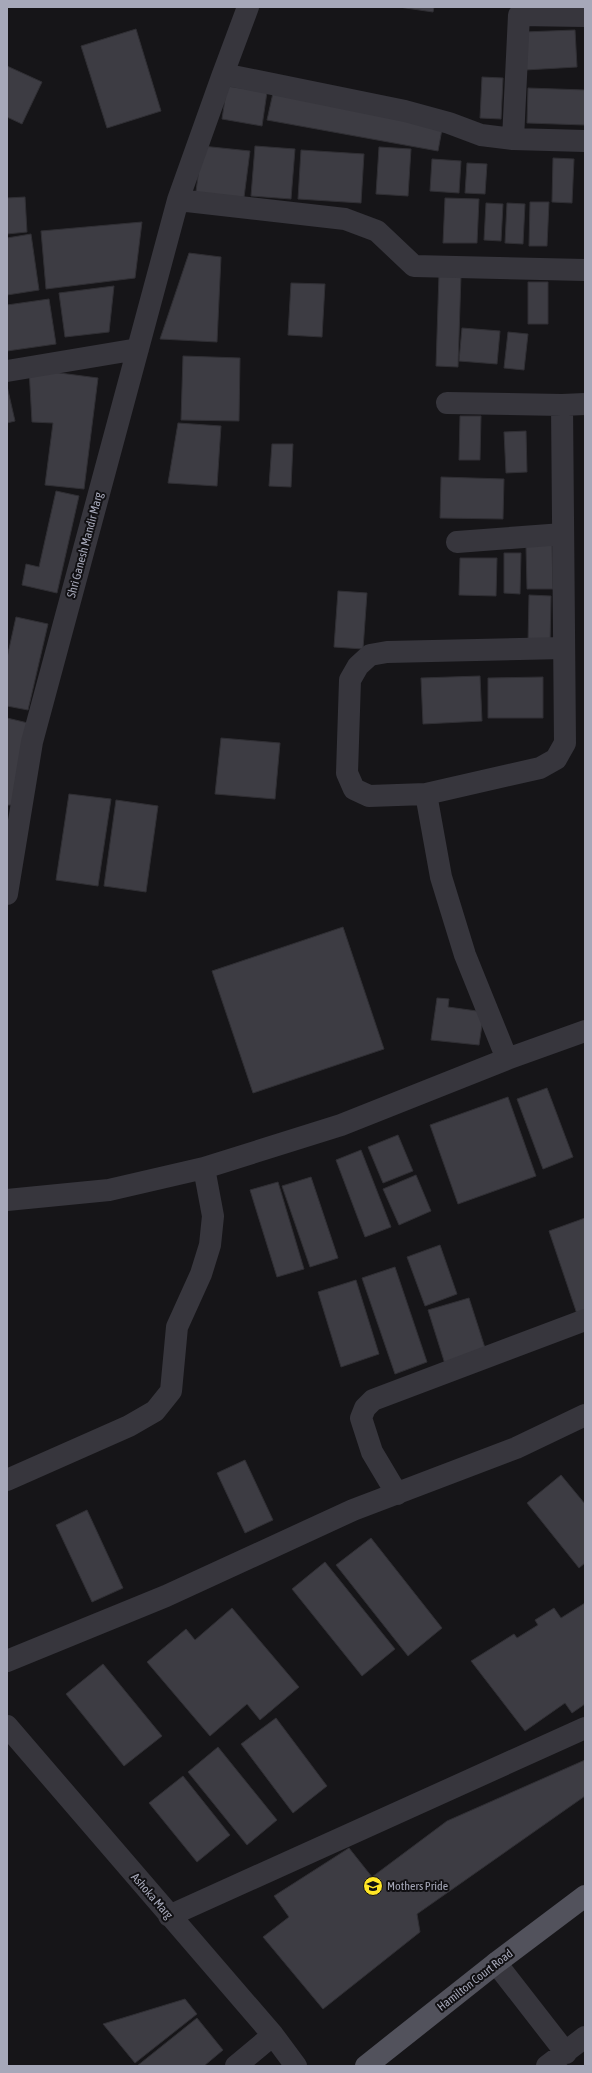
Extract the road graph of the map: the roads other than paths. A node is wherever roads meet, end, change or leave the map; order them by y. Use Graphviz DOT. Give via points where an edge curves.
graph roads {
  1 [pos="248,7"];
  2 [pos="519,11"];
  3 [pos="585,16"];
  4 [pos="223,74"];
  5 [pos="513,139"];
  6 [pos="585,141"];
  7 [pos="178,200"];
  8 [pos="585,270"];
  9 [pos="138,349"];
  10 [pos="7,371"];
  11 [pos="447,403"];
  12 [pos="585,404"];
  13 [pos="562,405"];
  14 [pos="564,534"];
  15 [pos="457,542"];
  16 [pos="564,648"];
  17 [pos="426,794"];
  18 [pos="7,894"];
  19 [pos="585,1031"];
  20 [pos="507,1059"];
  21 [pos="204,1168"];
  22 [pos="7,1200"];
  23 [pos="585,1320"];
  24 [pos="585,1414"];
  25 [pos="7,1480"];
  26 [pos="397,1494"];
  27 [pos="7,1661"];
  28 [pos="7,1726"];
  29 [pos="585,1728"];
  30 [pos="585,1896"];
  31 [pos="169,1916"];
  32 [pos="496,1963"];
  33 [pos="273,2036"];
  34 [pos="585,2037"];
  35 [pos="566,2053"];
  36 [pos="236,2066"];
  37 [pos="296,2066"];
  38 [pos="366,2066"];
  39 [pos="547,2066"];
  1 -- 4 [label="street"];
  2 -- 3 [label="street"];
  2 -- 5 [label="street"];
  4 -- 5 [label="street" via="405,111 481,134"];
  4 -- 7 [label="street, Shri Ganesh Mandir Marg"];
  5 -- 6 [label="street"];
  7 -- 8 [label="street" via="345,219 377,231 414,266"];
  7 -- 9 [label="street, Shri Ganesh Mandir Marg"];
  9 -- 10 [label="street"];
  9 -- 18 [label="street, Shri Ganesh Mandir Marg" via="32,742"];
  11 -- 13 [label="street"];
  12 -- 13 [label="street"];
  13 -- 14 [label="street"];
  14 -- 15 [label="street"];
  14 -- 16 [label="street"];
  16 -- 17 [label="street" via="565,743 556,759 540,768"];
  16 -- 17 [label="street" via="387,652 370,655 358,666 350,680 349,688 347,773 354,789 369,796"];
  17 -- 20 [label="street" via="441,877 454,920 465,955"];
  19 -- 20 [label="street"];
  20 -- 21 [label="street" via="341,1125"];
  21 -- 22 [label="street" via="109,1190"];
  21 -- 25 [label="street" via="212,1216 210,1245 201,1274 177,1327 171,1391 155,1411 129,1426"];
  23 -- 26 [label="street" via="373,1400 365,1408 361,1418 372,1452"];
  24 -- 26 [label="street" via="516,1448"];
  26 -- 27 [label="street" via="353,1510 166,1596"];
  28 -- 31 [label="street, Ashoka Marg"];
  29 -- 31 [label="street"];
  30 -- 32 [label="main road, Hamilton Court Road"];
  31 -- 33 [label="street, Ashoka Marg"];
  32 -- 35 [label="street"];
  32 -- 38 [label="main road, Hamilton Court Road"];
  33 -- 36 [label="street"];
  33 -- 37 [label="street, Ashoka Marg"];
  34 -- 35 [label="street"];
  35 -- 39 [label="street"];
}
